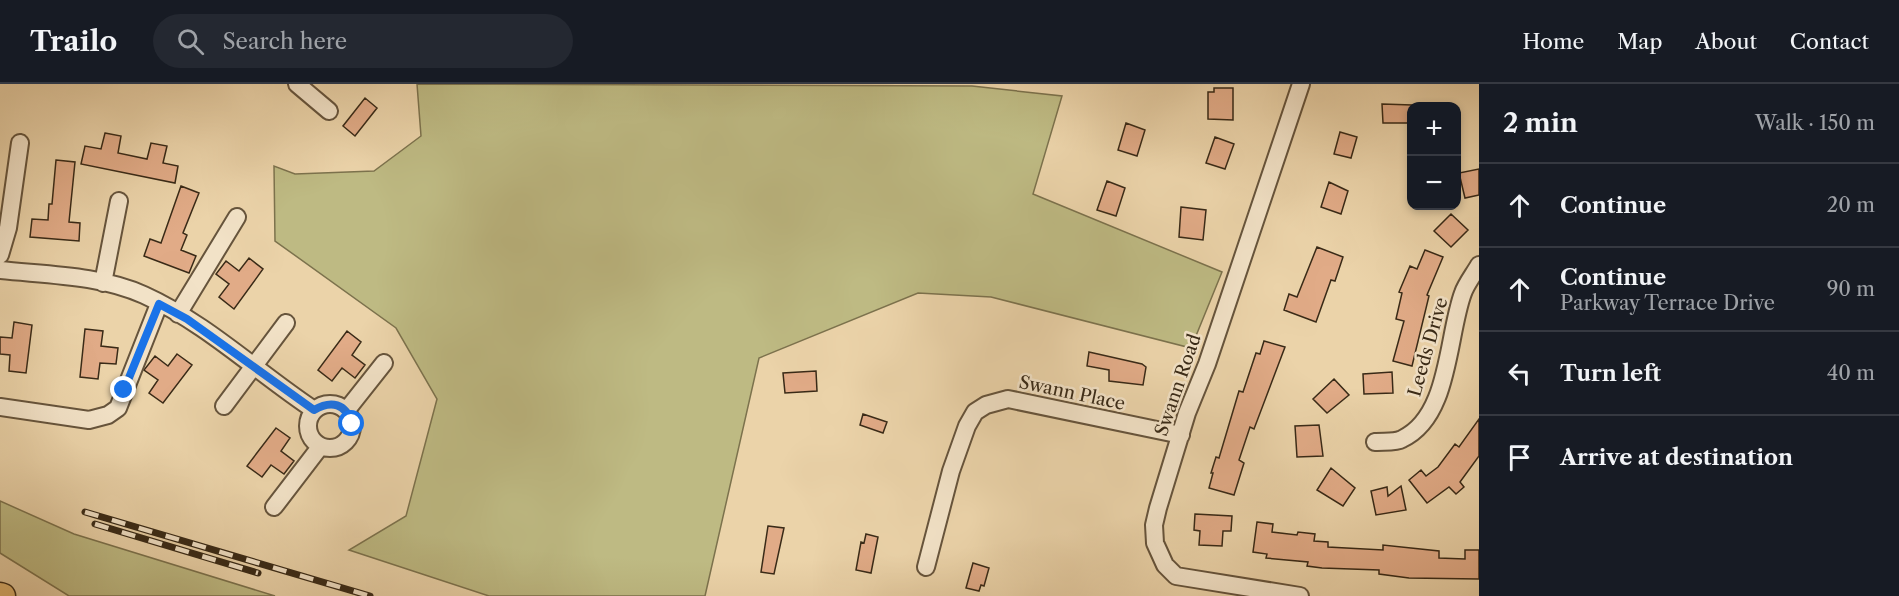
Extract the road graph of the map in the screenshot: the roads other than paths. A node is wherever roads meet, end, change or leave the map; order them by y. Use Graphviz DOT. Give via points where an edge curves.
graph roads {
  1 [pos="297,84"];
  2 [pos="1301,84"];
  3 [pos="329,111"];
  4 [pos="20,143"];
  5 [pos="119,201"];
  6 [pos="237,217"];
  7 [pos="0,255"];
  8 [pos="1479,265"];
  9 [pos="0,270"];
  10 [pos="103,283"];
  11 [pos="159,304"];
  12 [pos="178,314"];
  13 [pos="286,323"];
  14 [pos="384,363"];
  15 [pos="254,367"];
  16 [pos="224,406"];
  17 [pos="0,407"];
  18 [pos="314,410"];
  19 [pos="346,411"];
  20 [pos="1181,435"];
  21 [pos="1375,442"];
  22 [pos="320,447"];
  23 [pos="274,507"];
  24 [pos="926,567"];
  25 [pos="1300,596"];
  1 -- 3 [label="street"];
  2 -- 20 [label="street, Swann Road"];
  4 -- 7 [label="street" via="8,228"];
  5 -- 10 [label="street"];
  6 -- 12 [label="street"];
  8 -- 21 [label="street, Leeds Drive" via="1463,293 1448,360 1436,399 1423,424 1401,440"];
  9 -- 10 [label="street"];
  10 -- 11 [label="street"];
  11 -- 12 [label="street"];
  11 -- 17 [label="street" via="118,408 108,415 89,420"];
  12 -- 15 [label="street"];
  13 -- 15 [label="street"];
  14 -- 19 [label="street"];
  15 -- 16 [label="street"];
  15 -- 18 [label="street"];
  18 -- 19 [label="street" via="334,404"];
  18 -- 22 [label="street" via="307,424 308,433"];
  19 -- 22 [label="street" via="352,424 346,441 330,449"];
  20 -- 24 [label="street, Swann Place" via="1008,399 986,405 975,412 967,426"];
  20 -- 25 [label="street, Swann Road" via="1154,525 1155,543 1165,565 1176,576"];
  22 -- 23 [label="street"];
}
